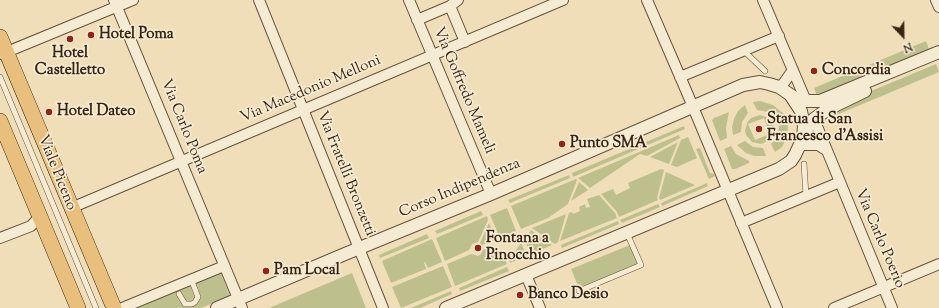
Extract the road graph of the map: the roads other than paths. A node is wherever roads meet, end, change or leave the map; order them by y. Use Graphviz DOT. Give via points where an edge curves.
graph roads {
  1 [pos="133,0"];
  2 [pos="259,0"];
  3 [pos="409,0"];
  4 [pos="563,0"];
  5 [pos="647,0"];
  6 [pos="763,0"];
  7 [pos="936,0"];
  8 [pos="115,3"];
  9 [pos="454,3"];
  10 [pos="939,8"];
  11 [pos="417,20"];
  12 [pos="779,36"];
  13 [pos="0,37"];
  14 [pos="465,42"];
  15 [pos="744,51"];
  16 [pos="939,52"];
  17 [pos="3,53"];
  18 [pos="432,56"];
  19 [pos="939,58"];
  20 [pos="793,70"];
  21 [pos="765,71"];
  22 [pos="0,76"];
  23 [pos="680,77"];
  24 [pos="779,87"];
  25 [pos="790,96"];
  26 [pos="806,101"];
  27 [pos="693,106"];
  28 [pos="303,110"];
  29 [pos="814,119"];
  30 [pos="0,121"];
  31 [pos="804,132"];
  32 [pos="801,145"];
  33 [pos="826,150"];
  34 [pos="181,161"];
  35 [pos="804,164"];
  36 [pos="840,182"];
  37 [pos="727,191"];
  38 [pos="491,194"];
  39 [pos="806,196"];
  40 [pos="71,208"];
  41 [pos="40,216"];
  42 [pos="741,223"];
  43 [pos="627,233"];
  44 [pos="0,238"];
  45 [pos="358,248"];
  46 [pos="939,264"];
  47 [pos="224,266"];
  48 [pos="526,275"];
  49 [pos="191,279"];
  50 [pos="883,287"];
  51 [pos="579,291"];
  52 [pos="179,294"];
  53 [pos="240,304"];
  54 [pos="78,308"];
  55 [pos="96,308"];
  56 [pos="114,308"];
  57 [pos="122,308"];
  58 [pos="218,308"];
  59 [pos="383,308"];
  60 [pos="446,308"];
  61 [pos="540,308"];
  62 [pos="777,308"];
  63 [pos="834,308"];
  64 [pos="892,308"];
  1 -- 8 [label="street"];
  2 -- 28 [label="street, Via Fratelli Bronzetti"];
  3 -- 11 [label="street, Via Goffredo Mameli"];
  4 -- 14 [label="street, Via Macedonio Melloni"];
  5 -- 23 [label="street"];
  6 -- 12 [label="street"];
  7 -- 10 [label="street"];
  8 -- 17 [label="street"];
  8 -- 34 [label="street, Via Carlo Poma"];
  9 -- 11 [label="street"];
  9 -- 14 [label="street, Via Goffredo Mameli"];
  11 -- 18 [label="street, Via Goffredo Mameli"];
  12 -- 15 [label="street"];
  12 -- 20 [label="street"];
  13 -- 17 [label="main road, Viale Piceno"];
  14 -- 18 [label="street, Via Macedonio Melloni"];
  15 -- 21 [label="lane"];
  15 -- 23 [label="street"];
  16 -- 26 [label="street" via="820,101"];
  17 -- 40 [label="main road, Viale Piceno"];
  18 -- 28 [label="street, Via Macedonio Melloni"];
  18 -- 38 [label="street, Via Goffredo Mameli"];
  19 -- 29 [label="street" via="832,106"];
  20 -- 24 [label="street"];
  20 -- 26 [label="street"];
  22 -- 55 [label="lane"];
  23 -- 27 [label="street"];
  24 -- 25 [label="street"];
  24 -- 27 [label="street" via="751,83"];
  25 -- 26 [label="street"];
  25 -- 31 [label="street" via="801,111"];
  27 -- 37 [label="street"];
  27 -- 38 [label="street, Corso Indipendenza"];
  28 -- 34 [label="street, Via Macedonio Melloni"];
  28 -- 45 [label="street, Via Fratelli Bronzetti"];
  29 -- 31 [label="street"];
  29 -- 33 [label="street, Via Carlo Poerio"];
  30 -- 41 [label="main road, Viale Piceno"];
  31 -- 32 [label="street"];
  32 -- 33 [label="street" via="818,145"];
  32 -- 37 [label="street" via="785,166"];
  33 -- 36 [label="street, Via Carlo Poerio"];
  34 -- 40 [label="street, Via Macedonio Melloni"];
  34 -- 47 [label="street, Via Carlo Poma"];
  35 -- 39 [label="lane"];
  36 -- 39 [label="street"];
  36 -- 50 [label="street, Via Carlo Poerio"];
  37 -- 42 [label="street"];
  37 -- 43 [label="street"];
  38 -- 45 [label="street, Corso Indipendenza"];
  39 -- 42 [label="street"];
  40 -- 56 [label="main road, Viale Piceno"];
  41 -- 44 [label="street" via="30,226"];
  41 -- 54 [label="main road, Viale Piceno"];
  42 -- 62 [label="street"];
  43 -- 48 [label="street"];
  43 -- 51 [label="lane" via="641,265"];
  45 -- 53 [label="street, Corso Indipendenza"];
  45 -- 59 [label="street, Via Fratelli Bronzetti"];
  46 -- 50 [label="street"];
  47 -- 49 [label="street"];
  47 -- 53 [label="street, Via Carlo Poma"];
  48 -- 60 [label="street"];
  48 -- 61 [label="street"];
  49 -- 52 [label="lane" via="198,297 195,302 185,304"];
  49 -- 57 [label="street"];
  50 -- 63 [label="street"];
  50 -- 64 [label="street, Via Carlo Poerio"];
  53 -- 58 [label="street, Corso Indipendenza"];
}
